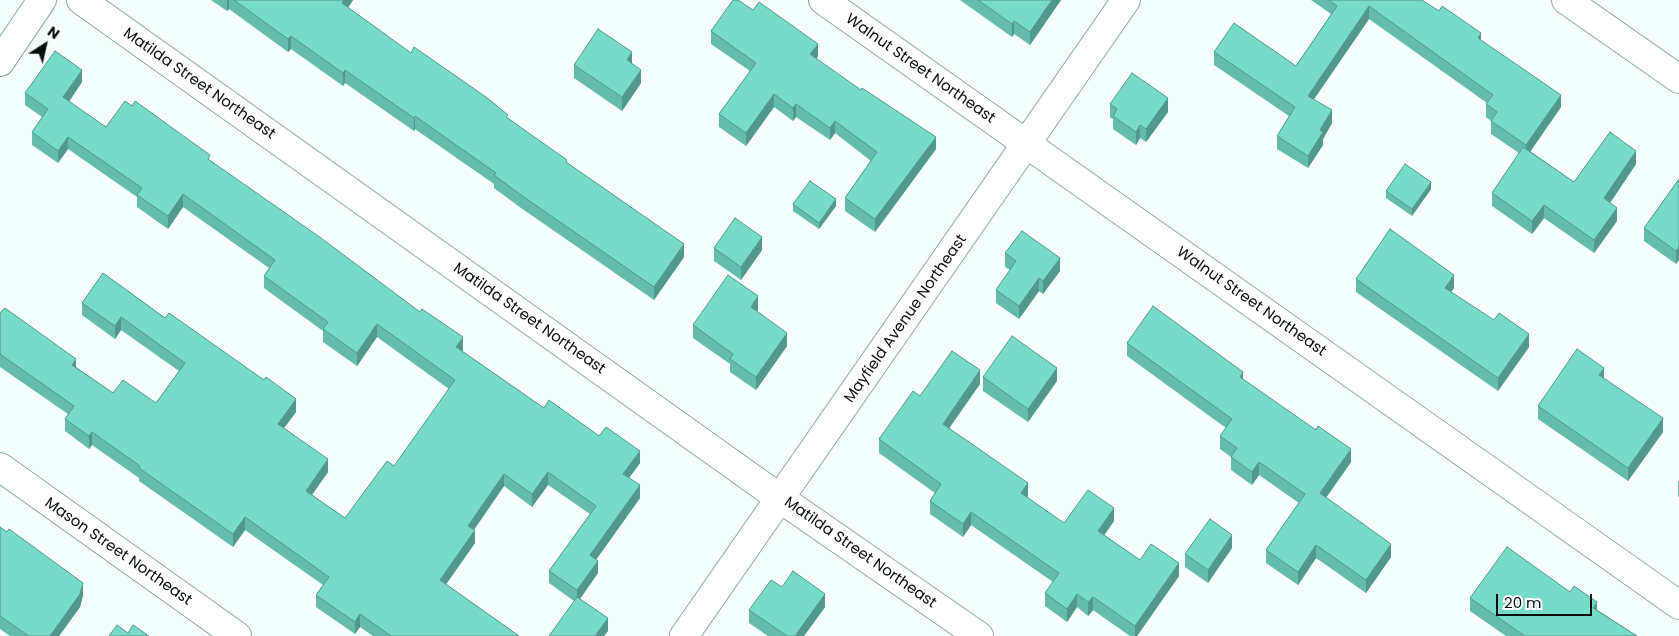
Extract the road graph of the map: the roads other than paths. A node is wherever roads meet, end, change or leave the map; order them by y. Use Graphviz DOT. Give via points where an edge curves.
graph roads {
  1 [pos="42,0"];
  2 [pos="81,0"];
  3 [pos="823,0"];
  4 [pos="1126,0"];
  5 [pos="1566,0"];
  6 [pos="0,62"];
  7 [pos="1679,79"];
  8 [pos="1027,144"];
  9 [pos="0,468"];
  10 [pos="781,499"];
  11 [pos="1679,605"];
  12 [pos="237,636"];
  13 [pos="684,636"];
  14 [pos="979,636"];
  1 -- 6 [label="street"];
  2 -- 10 [label="street, Matilda Street Northeast"];
  3 -- 8 [label="street, Walnut Street Northeast"];
  4 -- 8 [label="street, Mayfield Avenue Northeast"];
  5 -- 7 [label="street"];
  8 -- 10 [label="street, Mayfield Avenue Northeast"];
  8 -- 11 [label="street, Walnut Street Northeast"];
  9 -- 12 [label="street, Mason Street Northeast"];
  10 -- 13 [label="street, Mayfield Avenue Northeast"];
  10 -- 14 [label="street, Matilda Street Northeast"];
}
